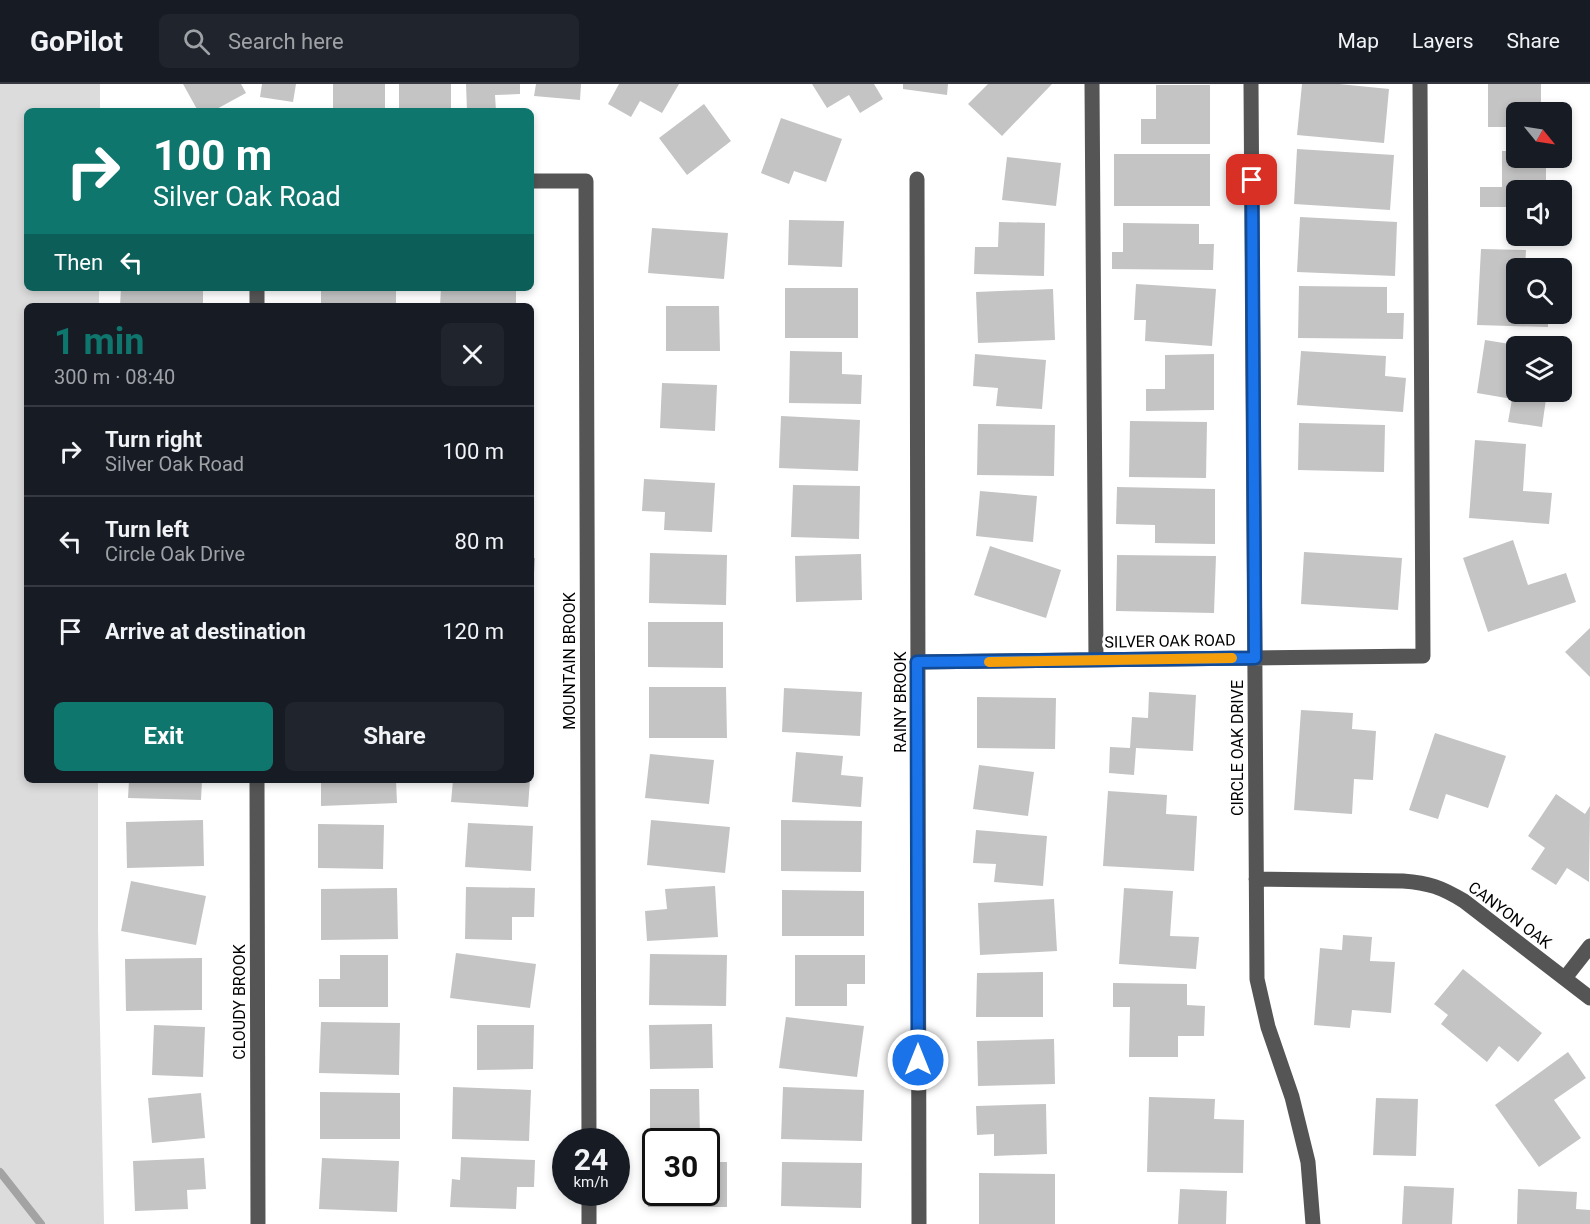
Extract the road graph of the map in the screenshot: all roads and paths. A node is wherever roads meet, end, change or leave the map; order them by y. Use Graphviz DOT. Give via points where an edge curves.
graph roads {
  1 [pos="1092,84"];
  2 [pos="1251,84"];
  3 [pos="1420,84"];
  4 [pos="917,179"];
  5 [pos="534,181"];
  6 [pos="1255,658"];
  7 [pos="1096,660"];
  8 [pos="917,662"];
  9 [pos="257,783"];
  10 [pos="1256,879"];
  11 [pos="1590,946"];
  12 [pos="1565,978"];
  13 [pos="1590,998"];
  14 [pos="589,1128"];
  15 [pos="589,1206"];
  16 [pos="258,1224"];
  17 [pos="589,1224"];
  18 [pos="919,1224"];
  19 [pos="1313,1224"];
  1 -- 7 [label="street"];
  2 -- 6 [label="street, CIRCLE OAK DRIVE"];
  3 -- 6 [label="street, SILVER OAK ROAD" via="1423,656"];
  4 -- 8 [label="street, RAINY BROOK"];
  5 -- 14 [label="street, MOUNTAIN BROOK" via="585,181"];
  6 -- 7 [label="street, SILVER OAK ROAD"];
  6 -- 10 [label="street, CIRCLE OAK DRIVE"];
  7 -- 8 [label="street, SILVER OAK ROAD"];
  8 -- 18 [label="street, RAINY BROOK"];
  9 -- 16 [label="street, CLOUDY BROOK"];
  10 -- 12 [label="street, CANYON OAK" via="1424,883 1464,901"];
  10 -- 19 [label="street, CIRCLE OAK DRIVE" via="1257,979 1308,1162"];
  11 -- 12 [label="street"];
  12 -- 13 [label="street, CANYON OAK"];
  15 -- 17 [label="street"];
}
